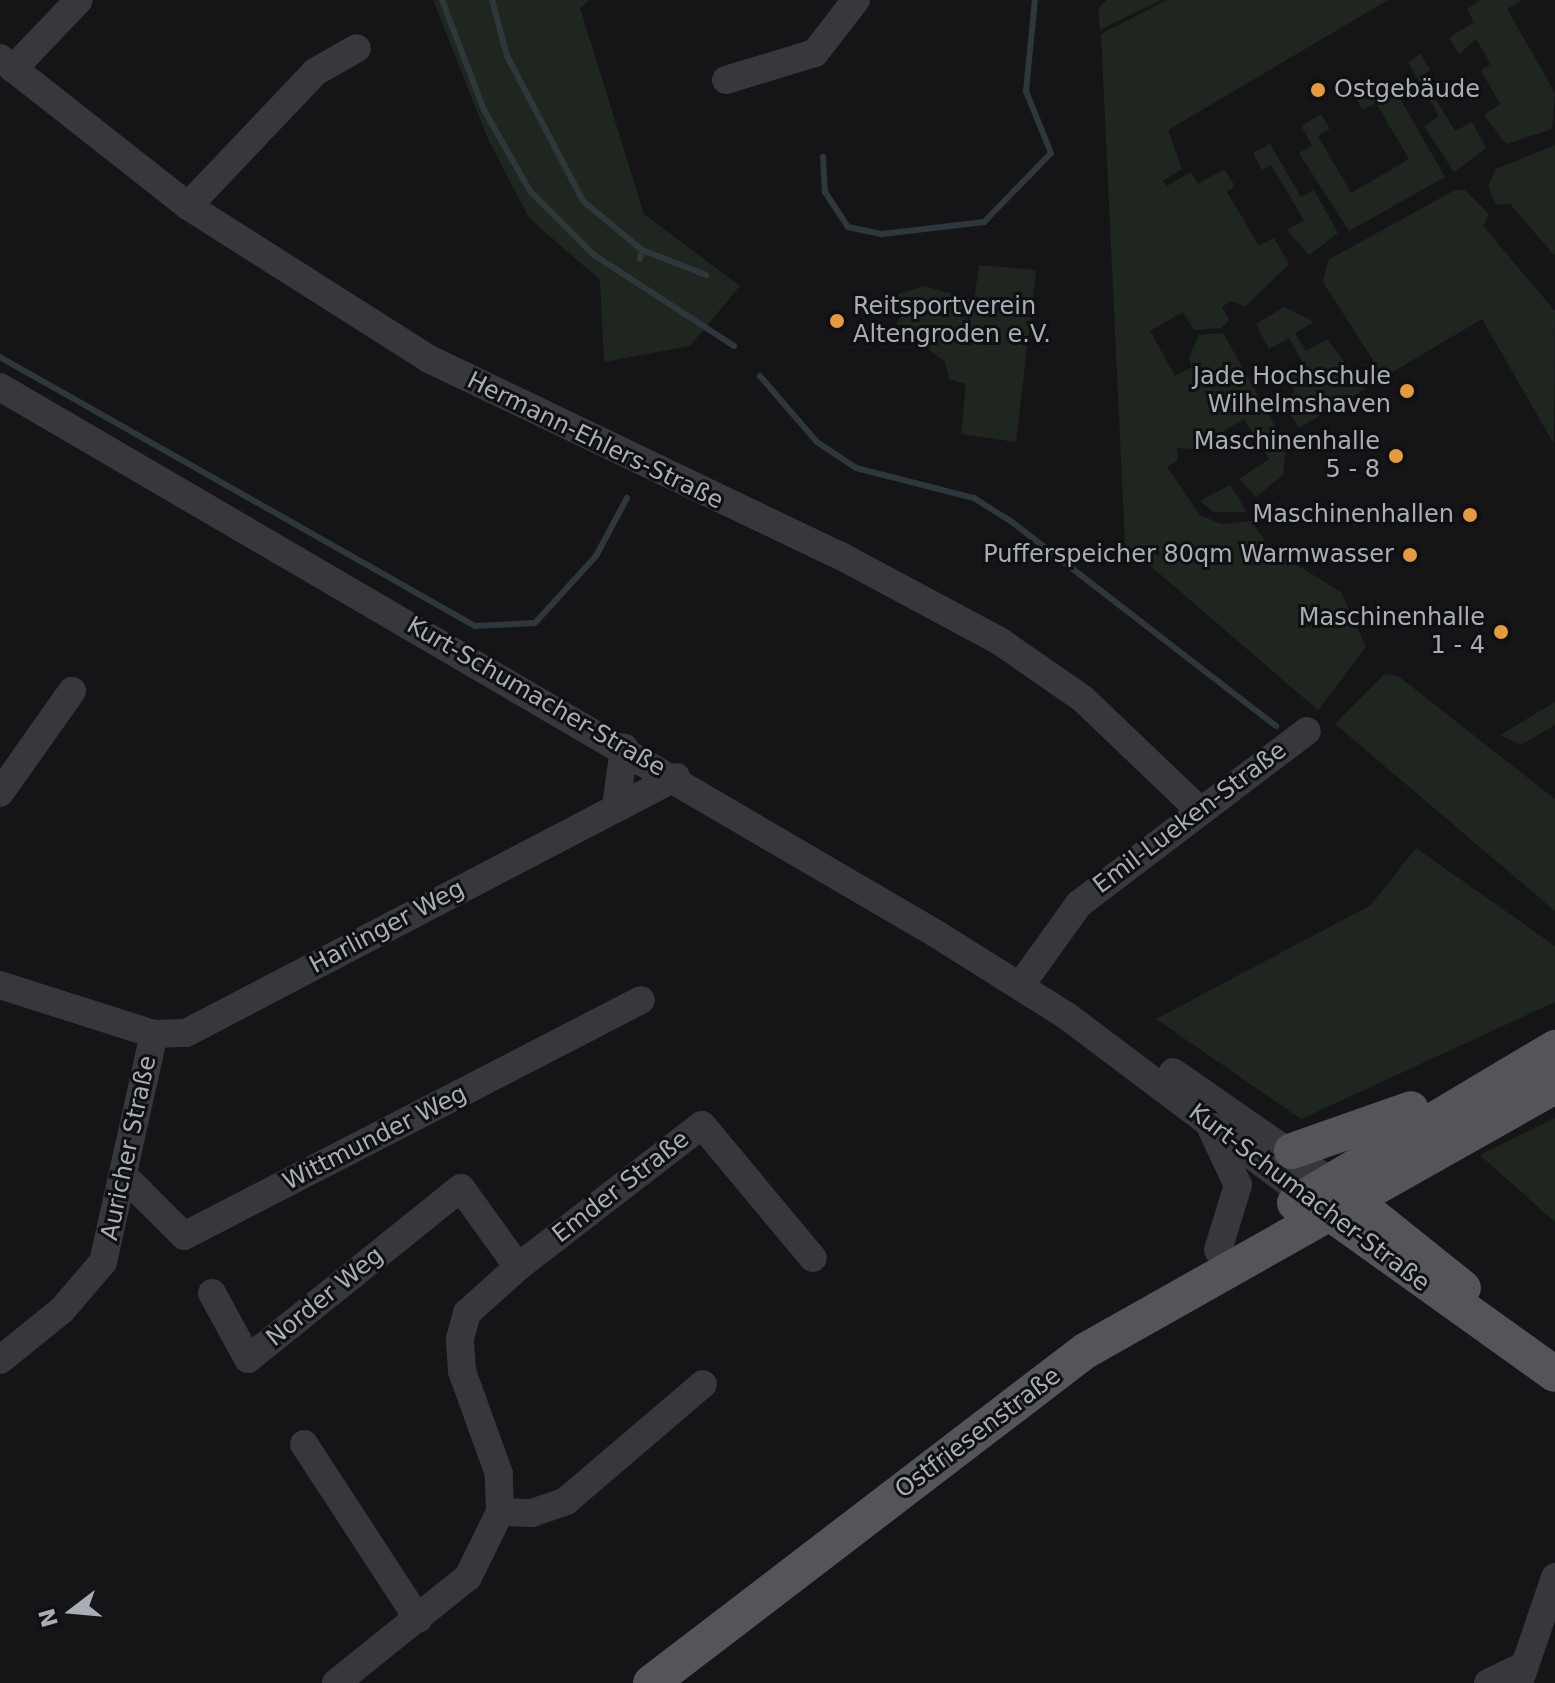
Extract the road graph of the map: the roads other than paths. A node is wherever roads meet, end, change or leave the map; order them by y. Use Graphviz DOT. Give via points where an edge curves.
graph roads {
  1 [pos="79,0"];
  2 [pos="856,0"];
  3 [pos="357,48"];
  4 [pos="7,64"];
  5 [pos="726,80"];
  6 [pos="188,206"];
  7 [pos="0,387"];
  8 [pos="72,691"];
  9 [pos="1307,731"];
  10 [pos="624,748"];
  11 [pos="676,777"];
  12 [pos="0,793"];
  13 [pos="616,806"];
  14 [pos="1197,808"];
  15 [pos="0,985"];
  16 [pos="1020,986"];
  17 [pos="641,1000"];
  18 [pos="1067,1016"];
  19 [pos="154,1034"];
  20 [pos="1555,1046"];
  21 [pos="1555,1086"];
  22 [pos="1204,1117"];
  23 [pos="1292,1151"];
  24 [pos="1404,1169"];
  25 [pos="125,1177"];
  26 [pos="1328,1197"];
  27 [pos="1218,1250"];
  28 [pos="1422,1254"];
  29 [pos="813,1258"];
  30 [pos="518,1267"];
  31 [pos="212,1293"];
  32 [pos="1085,1351"];
  33 [pos="0,1360"];
  34 [pos="1555,1364"];
  35 [pos="1555,1374"];
  36 [pos="703,1384"];
  37 [pos="304,1444"];
  38 [pos="500,1512"];
  39 [pos="1555,1577"];
  40 [pos="418,1619"];
  41 [pos="1522,1674"];
  42 [pos="336,1683"];
  43 [pos="651,1683"];
  44 [pos="1488,1683"];
  1 -- 4 [label="street"];
  2 -- 5 [label="street" via="815,53"];
  3 -- 6 [label="street" via="315,72"];
  4 -- 6 [label="street, Hermann-Ehlers-Straße"];
  6 -- 14 [label="street, Hermann-Ehlers-Straße" via="482,389 839,555 1001,642 1083,699"];
  7 -- 10 [label="street, Kurt-Schumacher-Straße"];
  8 -- 12 [label="street"];
  9 -- 14 [label="street, Emil-Lueken-Straße"];
  10 -- 11 [label="street, Kurt-Schumacher-Straße"];
  10 -- 13 [label="street"];
  11 -- 13 [label="street, Harlinger Weg"];
  11 -- 16 [label="street, Kurt-Schumacher-Straße"];
  13 -- 19 [label="street, Harlinger Weg" via="186,1033"];
  14 -- 16 [label="street, Emil-Lueken-Straße" via="1079,904"];
  15 -- 19 [label="street"];
  16 -- 18 [label="street, Kurt-Schumacher-Straße"];
  17 -- 25 [label="street, Wittmunder Weg" via="184,1236"];
  18 -- 22 [label="street, Kurt-Schumacher-Straße"];
  18 -- 23 [label="street, Kurt-Schumacher-Straße" via="1109,1030"];
  19 -- 25 [label="street, Auricher Straße"];
  20 -- 23 [label="main road" via="1371,1128"];
  20 -- 26 [label="main road"];
  21 -- 24 [label="main road"];
  22 -- 26 [label="street, Kurt-Schumacher-Straße"];
  22 -- 27 [label="street" via="1238,1185"];
  23 -- 26 [label="street, Kurt-Schumacher-Straße"];
  24 -- 26 [label="main road"];
  24 -- 28 [label="main road" via="1399,1206"];
  25 -- 33 [label="street, Auricher Straße" via="103,1262 62,1310"];
  26 -- 27 [label="main road"];
  26 -- 28 [label="main road, Kurt-Schumacher-Straße"];
  26 -- 32 [label="main road, Ostfriesenstraße"];
  26 -- 35 [label="main road, Kurt-Schumacher-Straße"];
  27 -- 32 [label="main road"];
  28 -- 34 [label="main road, Kurt-Schumacher-Straße"];
  29 -- 30 [label="street, Emder Straße" via="702,1125"];
  30 -- 31 [label="street, Norder Weg" via="461,1188 248,1359"];
  30 -- 38 [label="street, Emder Straße" via="467,1313 460,1339 462,1371 499,1474"];
  32 -- 43 [label="main road, Ostfriesenstraße"];
  36 -- 38 [label="street" via="566,1501 532,1513"];
  37 -- 40 [label="street"];
  38 -- 40 [label="street, Emder Straße" via="468,1577"];
  39 -- 41 [label="street"];
  40 -- 42 [label="street, Emder Straße"];
  41 -- 44 [label="street"];
}
